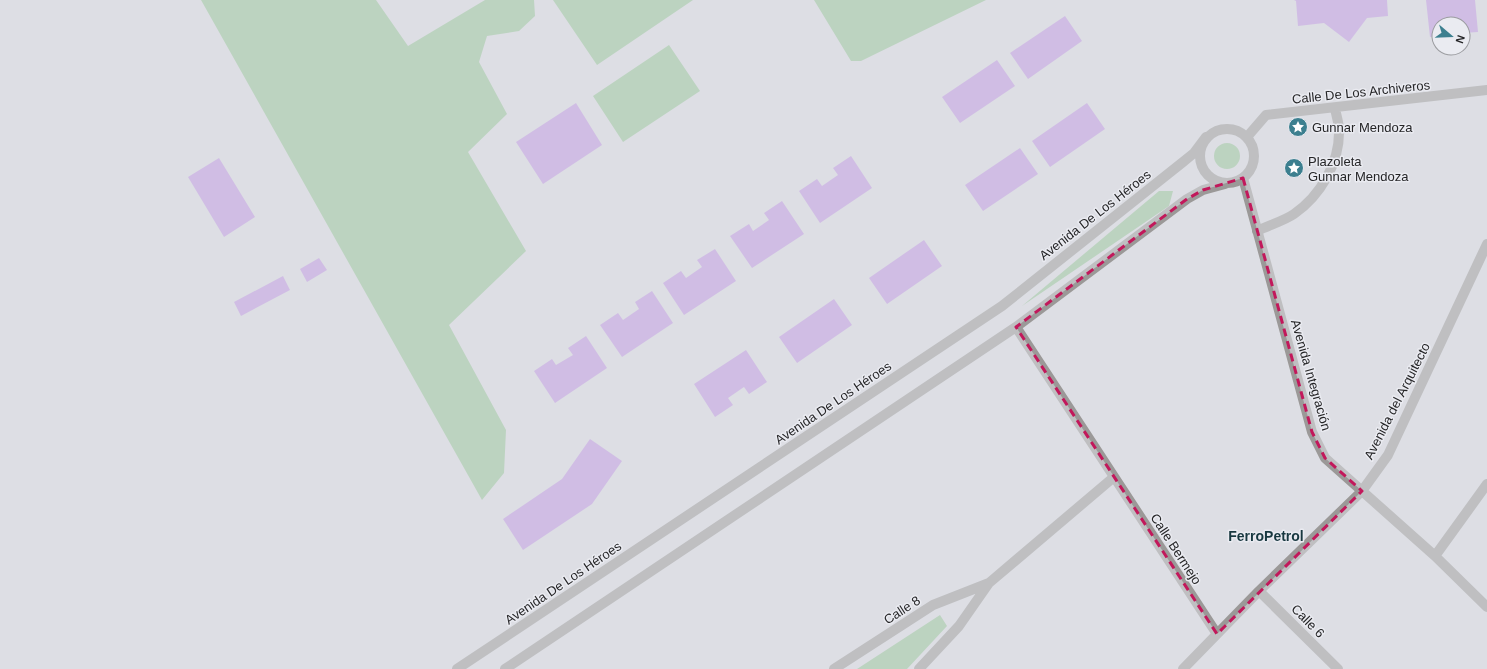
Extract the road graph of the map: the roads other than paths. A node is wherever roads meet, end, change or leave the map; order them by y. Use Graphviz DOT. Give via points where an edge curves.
graph roads {
  1 [pos="1487,90"];
  2 [pos="1335,108"];
  3 [pos="1246,137"];
  4 [pos="1206,138"];
  5 [pos="1243,178"];
  6 [pos="1226,184"];
  7 [pos="1257,230"];
  8 [pos="1487,244"];
  9 [pos="1016,327"];
  10 [pos="1114,477"];
  11 [pos="1487,484"];
  12 [pos="1362,491"];
  13 [pos="1435,556"];
  14 [pos="989,583"];
  15 [pos="1259,591"];
  16 [pos="1487,607"];
  17 [pos="1217,634"];
  18 [pos="462,668"];
  19 [pos="505,669"];
  20 [pos="834,669"];
  21 [pos="919,669"];
  22 [pos="1183,669"];
  23 [pos="1338,669"];
  1 -- 2 [label="street, Calle De Los Archiveros"];
  2 -- 3 [label="street, Calle De Los Archiveros" via="1266,115"];
  2 -- 7 [label="street" via="1339,130 1336,155 1327,178 1312,199 1293,215"];
  3 -- 4 [label="street" via="1231,129 1218,130"];
  3 -- 5 [label="street" via="1252,145 1254,154 1253,163"];
  4 -- 6 [label="street" via="1199,154 1203,171 1217,182"];
  4 -- 18 [label="street, Avenida De Los Héroes" via="1194,153 1002,306"];
  5 -- 6 [label="street"];
  5 -- 7 [label="street, Avenida Integración"];
  6 -- 9 [label="street" via="1203,190 1187,199"];
  7 -- 12 [label="street, Avenida Integración" via="1312,432 1325,458"];
  8 -- 12 [label="street, Avenida del Arquitecto" via="1388,455"];
  9 -- 10 [label="street, Calle Bermejo"];
  9 -- 19 [label="street"];
  10 -- 14 [label="street"];
  10 -- 17 [label="street, Calle Bermejo"];
  11 -- 13 [label="street"];
  12 -- 13 [label="street, Avenida Integración"];
  12 -- 15 [label="street, Avenida del Arquitecto"];
  13 -- 16 [label="street, Avenida Integración"];
  14 -- 20 [label="street, Calle 8" via="933,605"];
  14 -- 21 [label="street" via="958,626"];
  15 -- 17 [label="street, Avenida del Arquitecto"];
  15 -- 23 [label="street, Calle 6"];
  17 -- 22 [label="street, Avenida del Arquitecto"];
}
